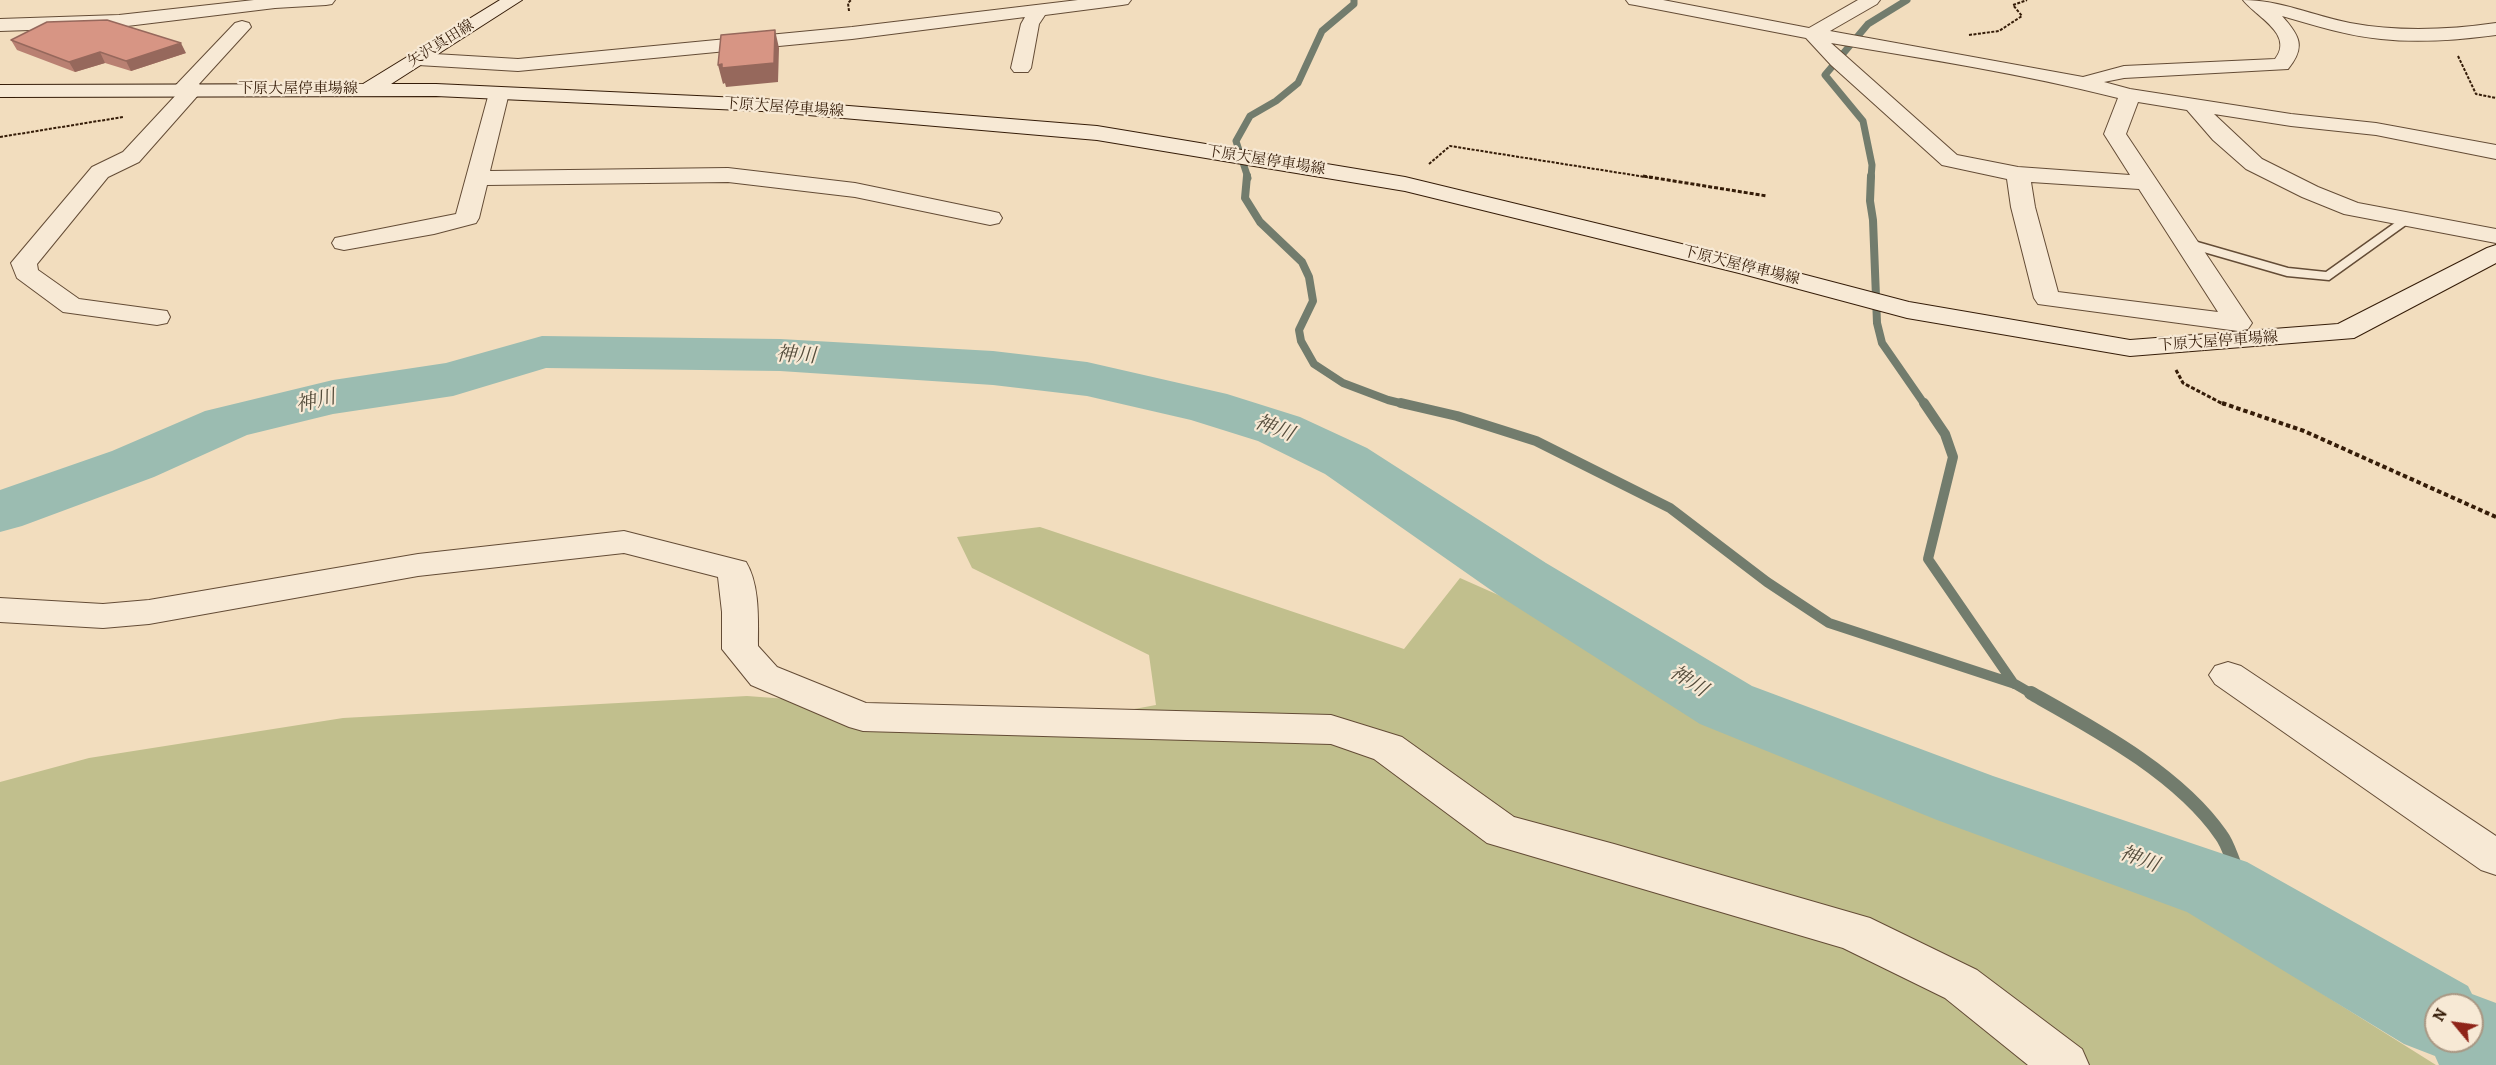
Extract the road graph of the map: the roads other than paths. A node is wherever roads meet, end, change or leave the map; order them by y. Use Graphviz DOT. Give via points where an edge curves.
graph roads {
  1 [pos="326,0"];
  2 [pos="513,0"];
  3 [pos="1122,0"];
  4 [pos="1871,0"];
  5 [pos="1642,1"];
  6 [pos="2255,2"];
  7 [pos="1038,11"];
  8 [pos="0,25"];
  9 [pos="242,27"];
  10 [pos="2496,29"];
  11 [pos="1812,34"];
  12 [pos="1969,35"];
  13 [pos="1955,58"];
  14 [pos="418,59"];
  15 [pos="1021,68"];
  16 [pos="2079,82"];
  17 [pos="369,89"];
  18 [pos="0,91"];
  19 [pos="499,93"];
  20 [pos="2130,95"];
  21 [pos="183,96"];
  22 [pos="2192,103"];
  23 [pos="2496,152"];
  24 [pos="2018,174"];
  25 [pos="477,177"];
  26 [pos="2149,183"];
  27 [pos="990,218"];
  28 [pos="2406,219"];
  29 [pos="2496,237"];
  30 [pos="344,243"];
  31 [pos="2187,243"];
  32 [pos="2496,253"];
  33 [pos="157,317"];
  34 [pos="0,609"];
  35 [pos="2228,675"];
  36 [pos="2496,858"];
  37 [pos="2065,1065"];
  1 -- 8 [label="street" via="119,21"];
  2 -- 14 [label="street, 矢沢真田線"];
  3 -- 7 [label="street"];
  4 -- 11 [label="street"];
  5 -- 11 [label="street"];
  6 -- 10 [label="street" via="2382,34"];
  6 -- 16 [label="street" via="2291,44 2281,65 2124,72"];
  7 -- 14 [label="street" via="518,65"];
  7 -- 15 [label="street" via="1030,24"];
  9 -- 21 [label="street"];
  11 -- 13 [label="street"];
  11 -- 24 [label="street" via="1950,160"];
  12 -- 13 [label="street"];
  13 -- 16 [label="street"];
  14 -- 17 [label="street, 矢沢真田線"];
  16 -- 20 [label="street"];
  17 -- 19 [label="street, 下原大屋停車場線"];
  17 -- 21 [label="street, 下原大屋停車場線"];
  18 -- 21 [label="street, 下原大屋停車場線"];
  19 -- 25 [label="street"];
  19 -- 32 [label="street, 下原大屋停車場線" via="762,105 1085,132 1405,184 1896,306 2130,348 2344,332"];
  20 -- 22 [label="street"];
  20 -- 26 [label="street" via="2115,134"];
  21 -- 33 [label="street" via="131,157 100,172 24,263 26,273 72,306"];
  22 -- 23 [label="street" via="2376,129"];
  22 -- 28 [label="street" via="2254,164 2352,209"];
  24 -- 26 [label="street"];
  24 -- 31 [label="street" via="2047,298 2238,324"];
  25 -- 27 [label="street" via="728,175 855,190"];
  25 -- 30 [label="street" via="467,218"];
  26 -- 31 [label="street"];
  28 -- 29 [label="street"];
  28 -- 31 [label="lane" via="2329,276 2287,272"];
  34 -- 37 [label="street" via="103,615 149,612 418,565 624,542 734,570 740,649 764,676 863,717 1331,730 1388,748 1502,831 1854,932 1961,984"];
  35 -- 36 [label="street"];
}
